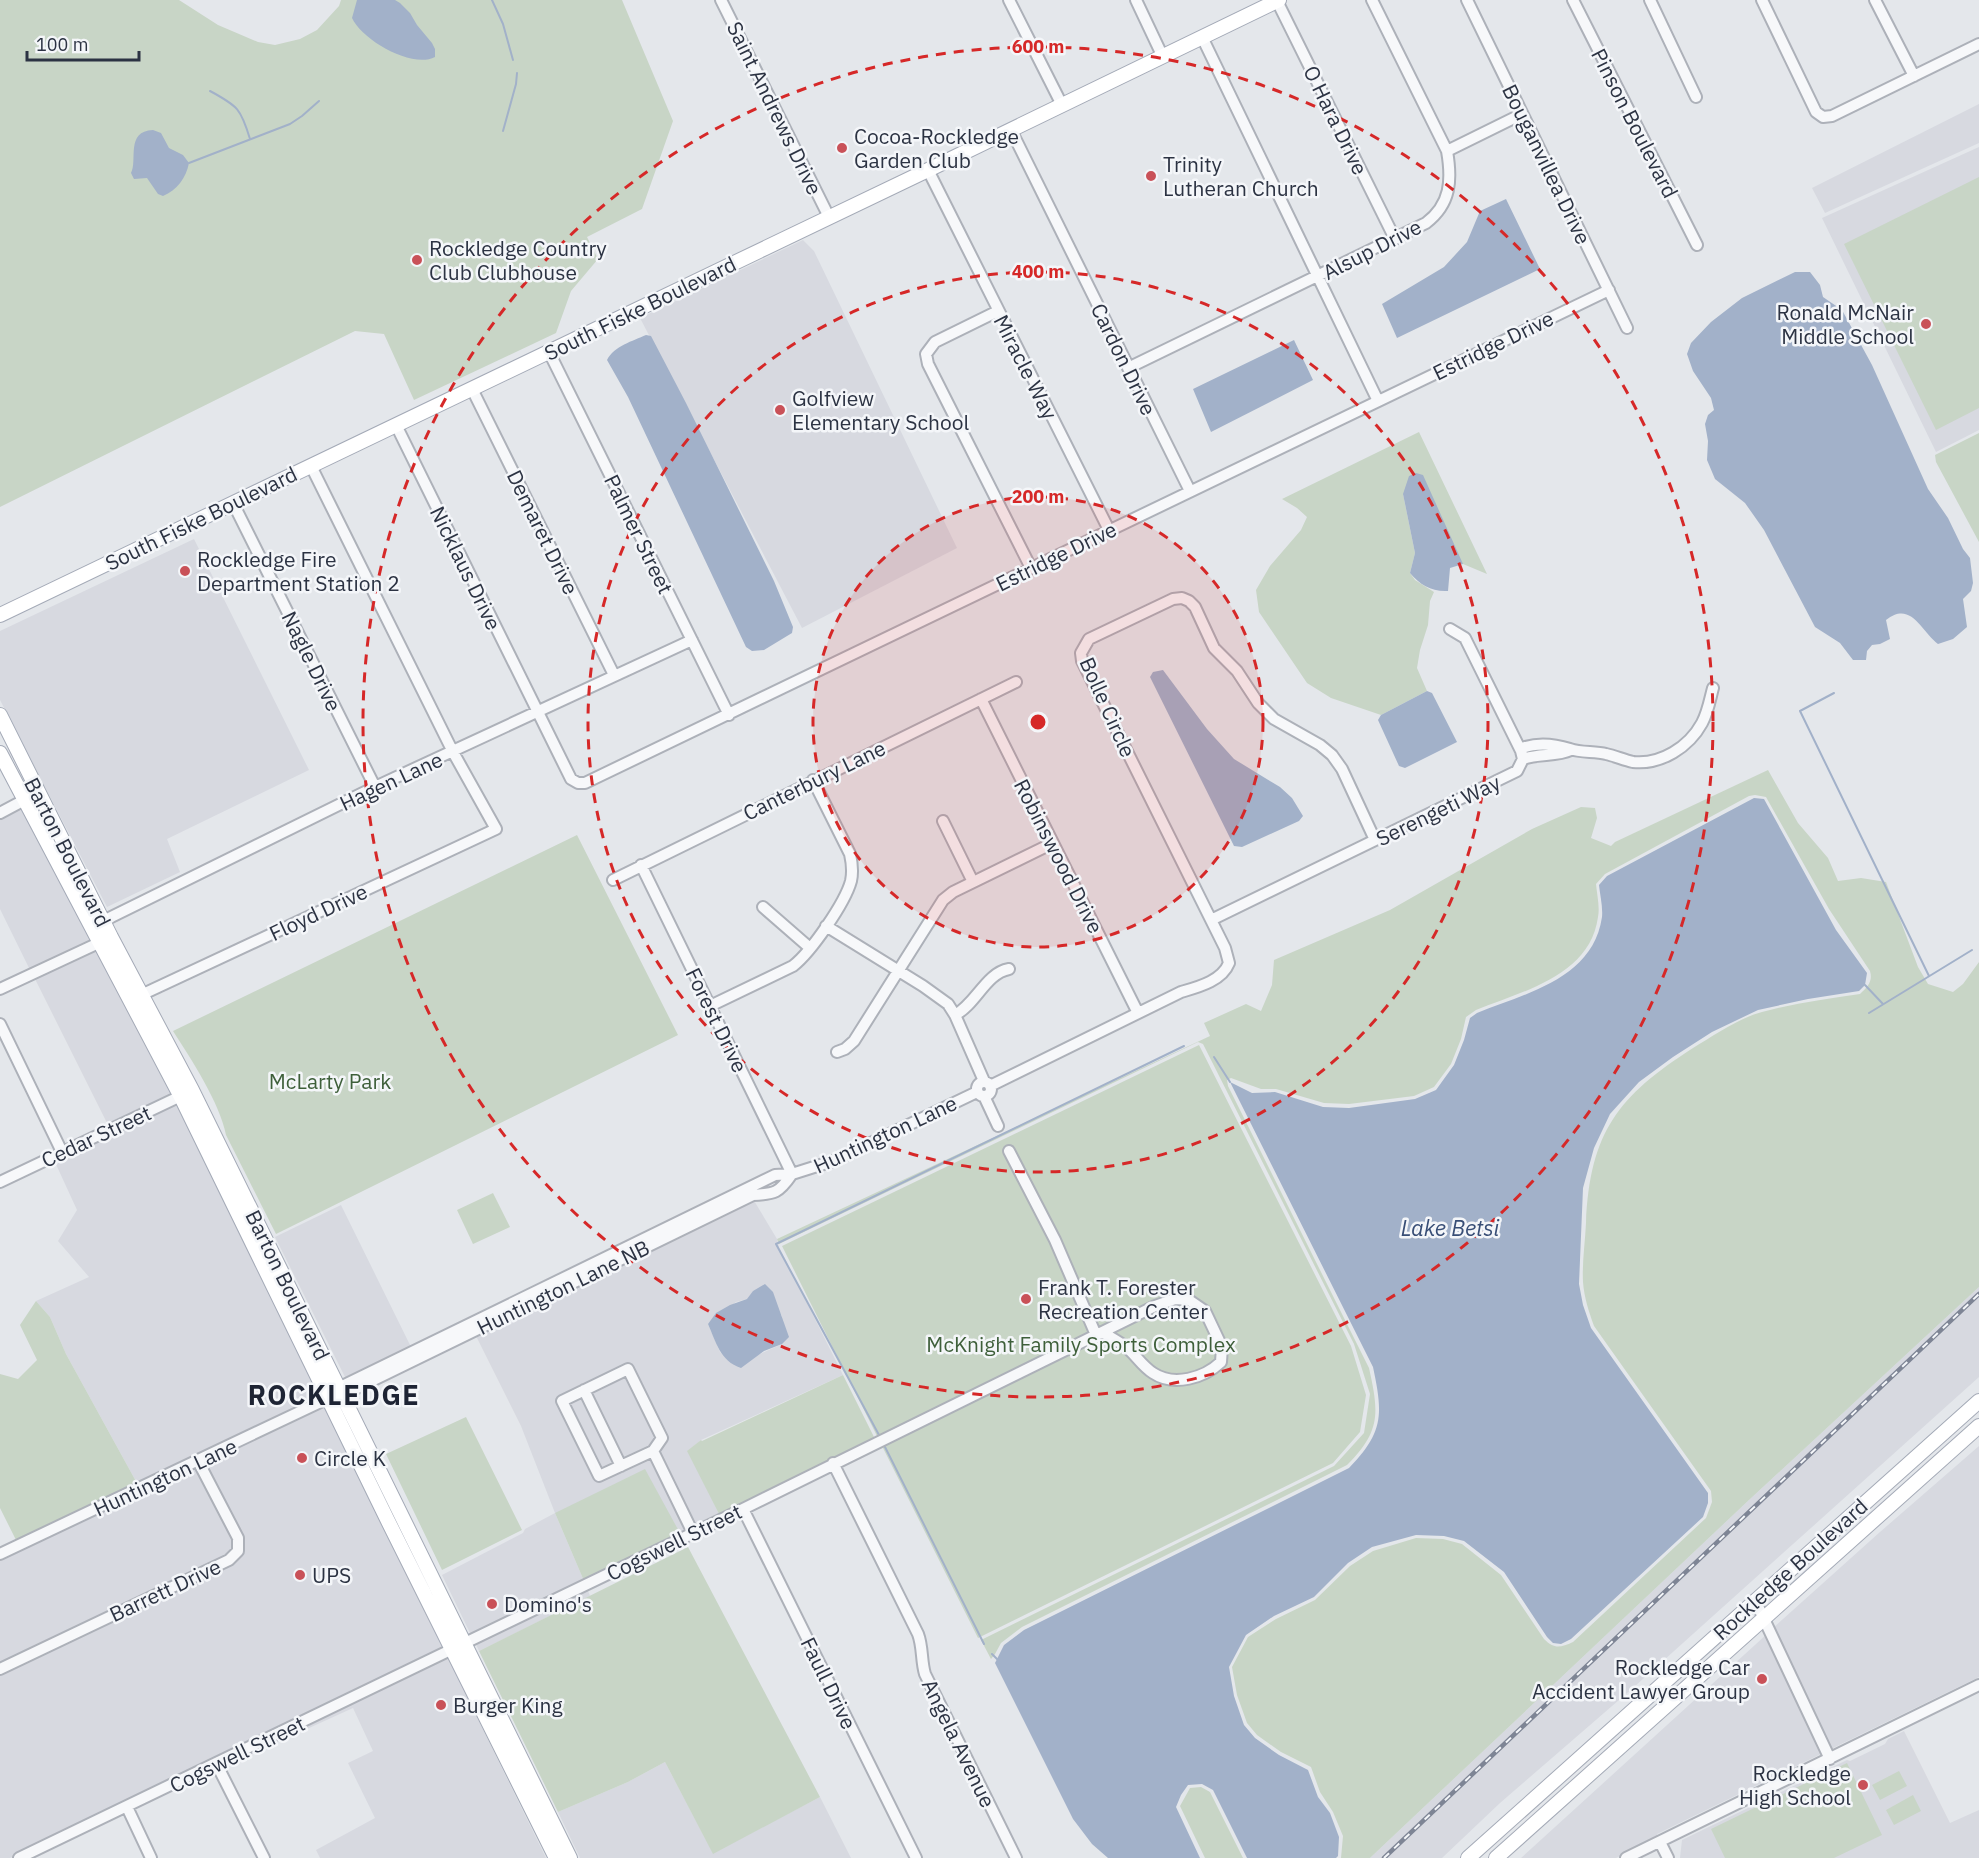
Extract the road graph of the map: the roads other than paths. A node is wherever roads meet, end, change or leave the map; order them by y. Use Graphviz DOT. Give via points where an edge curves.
graph roads {
  1 [pos="721,0"];
  2 [pos="1009,0"];
  3 [pos="1136,0"];
  4 [pos="1372,0"];
  5 [pos="1467,0"];
  6 [pos="1573,0"];
  7 [pos="1650,0"];
  8 [pos="1762,0"];
  9 [pos="1875,0"];
  10 [pos="1271,2"];
  11 [pos="1202,37"];
  12 [pos="1979,44"];
  13 [pos="1162,56"];
  14 [pos="1914,76"];
  15 [pos="1695,97"];
  16 [pos="1062,105"];
  17 [pos="1522,114"];
  18 [pos="1011,130"];
  19 [pos="1447,152"];
  20 [pos="928,170"];
  21 [pos="829,217"];
  22 [pos="1395,239"];
  23 [pos="1697,246"];
  24 [pos="1318,276"];
  25 [pos="1609,290"];
  26 [pos="998,311"];
  27 [pos="1627,328"];
  28 [pos="549,352"];
  29 [pos="1128,368"];
  30 [pos="472,389"];
  31 [pos="1378,401"];
  32 [pos="396,425"];
  33 [pos="310,465"];
  34 [pos="1190,491"];
  35 [pos="233,502"];
  36 [pos="1109,530"];
  37 [pos="1031,568"];
  38 [pos="0,615"];
  39 [pos="1450,629"];
  40 [pos="692,640"];
  41 [pos="614,675"];
  42 [pos="1016,682"];
  43 [pos="1713,688"];
  44 [pos="981,699"];
  45 [pos="537,711"];
  46 [pos="0,715"];
  47 [pos="729,715"];
  48 [pos="0,734"];
  49 [pos="15,744"];
  50 [pos="453,752"];
  51 [pos="0,753"];
  52 [pos="1521,754"];
  53 [pos="813,780"];
  54 [pos="375,787"];
  55 [pos="38,792"];
  56 [pos="24,801"];
  57 [pos="0,813"];
  58 [pos="943,821"];
  59 [pos="1375,840"];
  60 [pos="1053,843"];
  61 [pos="641,865"];
  62 [pos="613,880"];
  63 [pos="973,882"];
  64 [pos="764,907"];
  65 [pos="1211,920"];
  66 [pos="98,924"];
  67 [pos="826,926"];
  68 [pos="105,940"];
  69 [pos="810,948"];
  70 [pos="1009,969"];
  71 [pos="898,971"];
  72 [pos="0,988"];
  73 [pos="141,995"];
  74 [pos="710,1006"];
  75 [pos="1138,1013"];
  76 [pos="955,1015"];
  77 [pos="0,1024"];
  78 [pos="837,1052"];
  79 [pos="987,1083"];
  80 [pos="186,1093"];
  81 [pos="981,1094"];
  82 [pos="998,1126"];
  83 [pos="1009,1151"];
  84 [pos="62,1152"];
  85 [pos="792,1174"];
  86 [pos="0,1182"];
  87 [pos="1099,1334"];
  88 [pos="393,1365"];
  89 [pos="584,1390"];
  90 [pos="336,1393"];
  91 [pos="1979,1401"];
  92 [pos="1979,1426"];
  93 [pos="1936,1439"];
  94 [pos="653,1451"];
  95 [pos="198,1461"];
  96 [pos="833,1463"];
  97 [pos="621,1466"];
  98 [pos="1925,1474"];
  99 [pos="1893,1478"];
  100 [pos="743,1509"];
  101 [pos="1885,1510"];
  102 [pos="400,1513"];
  103 [pos="387,1519"];
  104 [pos="693,1533"];
  105 [pos="0,1554"];
  106 [pos="1755,1600"];
  107 [pos="1764,1618"];
  108 [pos="465,1642"];
  109 [pos="451,1649"];
  110 [pos="0,1669"];
  111 [pos="1979,1685"];
  112 [pos="1656,1689"];
  113 [pos="1623,1718"];
  114 [pos="490,1726"];
  115 [pos="1640,1728"];
  116 [pos="1613,1752"];
  117 [pos="1830,1759"];
  118 [pos="216,1763"];
  119 [pos="524,1764"];
  120 [pos="521,1788"];
  121 [pos="544,1806"];
  122 [pos="127,1807"];
  123 [pos="1660,1842"];
  124 [pos="19,1858"];
  125 [pos="151,1858"];
  126 [pos="264,1858"];
  127 [pos="556,1858"];
  128 [pos="570,1858"];
  129 [pos="916,1858"];
  130 [pos="1016,1858"];
  131 [pos="1468,1858"];
  132 [pos="1496,1858"];
  133 [pos="1626,1858"];
  134 [pos="1668,1858"];
  1 -- 21 [label="street, Saint Andrews Drive"];
  2 -- 16 [label="street"];
  3 -- 13 [label="street"];
  4 -- 19 [label="street, Alsup Drive"];
  5 -- 17 [label="street, Bouganvillea Drive"];
  6 -- 23 [label="street, Pinson Boulevard"];
  7 -- 15 [label="street"];
  8 -- 14 [label="street" via="1816,111 1823,117"];
  9 -- 14 [label="street"];
  10 -- 11 [label="main road, South Fiske Boulevard"];
  10 -- 22 [label="street, O Hara Drive"];
  11 -- 13 [label="main road, South Fiske Boulevard"];
  11 -- 24 [label="street"];
  12 -- 14 [label="street"];
  13 -- 16 [label="main road, South Fiske Boulevard"];
  16 -- 18 [label="main road, South Fiske Boulevard"];
  17 -- 19 [label="street"];
  17 -- 25 [label="street, Bouganvillea Drive"];
  18 -- 20 [label="main road, South Fiske Boulevard"];
  18 -- 29 [label="street, Cardon Drive"];
  19 -- 22 [label="street, Alsup Drive" via="1451,175 1446,200 1434,217"];
  20 -- 21 [label="main road, South Fiske Boulevard"];
  20 -- 26 [label="street, Miracle Way"];
  21 -- 28 [label="main road, South Fiske Boulevard"];
  22 -- 24 [label="street, Alsup Drive"];
  24 -- 29 [label="street, Alsup Drive"];
  24 -- 31 [label="street"];
  25 -- 27 [label="street, Bouganvillea Drive"];
  25 -- 31 [label="street, Estridge Drive"];
  26 -- 36 [label="street, Miracle Way"];
  26 -- 37 [label="street" via="935,342 926,354"];
  28 -- 30 [label="main road, South Fiske Boulevard"];
  28 -- 40 [label="street, Palmer Street"];
  29 -- 34 [label="street, Cardon Drive"];
  30 -- 32 [label="main road, South Fiske Boulevard"];
  30 -- 41 [label="street, Demaret Drive"];
  31 -- 34 [label="street, Estridge Drive"];
  32 -- 33 [label="main road, South Fiske Boulevard"];
  32 -- 45 [label="street, Nicklaus Drive"];
  33 -- 35 [label="main road, South Fiske Boulevard"];
  33 -- 50 [label="street"];
  34 -- 36 [label="street, Estridge Drive"];
  35 -- 38 [label="main road, South Fiske Boulevard"];
  35 -- 54 [label="street, Nagle Drive"];
  36 -- 37 [label="street, Estridge Drive"];
  37 -- 47 [label="street, Estridge Drive"];
  39 -- 52 [label="street" via="1465,638"];
  40 -- 41 [label="street, Hagen Lane"];
  40 -- 47 [label="street, Palmer Street"];
  41 -- 45 [label="street, Hagen Lane"];
  42 -- 44 [label="street, Canterbury Lane"];
  43 -- 52 [label="street" via="1702,723 1672,755 1635,762 1550,744 1536,745"];
  44 -- 53 [label="street, Canterbury Lane"];
  44 -- 60 [label="street, Robinswood Drive"];
  45 -- 47 [label="street, Estridge Drive" via="570,779 578,783"];
  45 -- 50 [label="street, Hagen Lane"];
  46 -- 49 [label="main road, Barton Boulevard"];
  48 -- 49 [label="main road"];
  49 -- 55 [label="main road, Barton Boulevard"];
  50 -- 54 [label="street, Hagen Lane"];
  50 -- 73 [label="street, Floyd Drive" via="496,829"];
  51 -- 56 [label="main road, Barton Boulevard"];
  52 -- 59 [label="street, Serengeti Way" via="1517,771"];
  53 -- 61 [label="street, Canterbury Lane"];
  53 -- 67 [label="street" via="850,854 852,867 848,889"];
  54 -- 66 [label="street, Hagen Lane"];
  55 -- 56 [label="street"];
  55 -- 66 [label="main road, Barton Boulevard"];
  56 -- 57 [label="street"];
  56 -- 66 [label="main road, Barton Boulevard"];
  58 -- 63 [label="street"];
  59 -- 65 [label="street, Serengeti Way"];
  59 -- 65 [label="street, Bolle Circle" via="1332,755 1274,719 1258,703 1238,671 1214,648 1195,607 1182,598 1173,598 1089,639 1081,652"];
  60 -- 63 [label="street"];
  60 -- 75 [label="street, Robinswood Drive"];
  61 -- 62 [label="street, Canterbury Lane"];
  61 -- 74 [label="street, Forest Drive"];
  63 -- 71 [label="street" via="943,900"];
  64 -- 69 [label="street"];
  65 -- 75 [label="street, Bolle Circle" via="1229,959 1226,969 1221,975"];
  66 -- 68 [label="main road, Barton Boulevard"];
  67 -- 69 [label="street"];
  67 -- 71 [label="street"];
  68 -- 72 [label="street"];
  68 -- 73 [label="main road, Barton Boulevard"];
  68 -- 80 [label="main road, Barton Boulevard"];
  69 -- 74 [label="street" via="794,966"];
  70 -- 76 [label="street" via="1001,970"];
  71 -- 76 [label="street" via="948,1004"];
  71 -- 78 [label="street" via="854,1041"];
  73 -- 80 [label="main road, Barton Boulevard"];
  74 -- 85 [label="street, Forest Drive"];
  75 -- 79 [label="street"];
  76 -- 79 [label="street"];
  77 -- 84 [label="street"];
  79 -- 81 [label="street, Huntington Lane" via="977,1086"];
  80 -- 84 [label="street, Cedar Street"];
  80 -- 90 [label="main road, Barton Boulevard"];
  81 -- 82 [label="street"];
  81 -- 85 [label="street, Huntington Lane" via="833,1161"];
  83 -- 87 [label="street"];
  84 -- 86 [label="street, Cedar Street"];
  85 -- 88 [label="street, Huntington Lane" via="775,1175"];
  85 -- 88 [label="street, Huntington Lane NB" via="772,1194 753,1195"];
  87 -- 87 [label="street, Cogswell Street" via="1155,1306 1174,1299 1189,1300 1205,1311 1218,1335 1221,1362 1191,1378 1167,1380 1152,1372 1126,1347"];
  87 -- 96 [label="street, Cogswell Street"];
  88 -- 90 [label="street, Huntington Lane NB"];
  89 -- 94 [label="street" via="628,1368 662,1438"];
  89 -- 97 [label="street"];
  89 -- 97 [label="street" via="562,1401 599,1476"];
  90 -- 95 [label="street, Huntington Lane"];
  90 -- 102 [label="main road, Barton Boulevard"];
  90 -- 103 [label="main road, Barton Boulevard"];
  91 -- 93 [label="main road, Rockledge Boulevard"];
  92 -- 98 [label="main road, Rockledge Boulevard"];
  93 -- 98 [label="main road"];
  93 -- 99 [label="main road, Rockledge Boulevard"];
  94 -- 97 [label="street"];
  94 -- 104 [label="street"];
  95 -- 105 [label="street, Huntington Lane"];
  95 -- 110 [label="street, Barrett Drive" via="238,1538 238,1551 229,1560"];
  96 -- 100 [label="street, Cogswell Street"];
  96 -- 130 [label="street, Angela Avenue" via="918,1634 925,1674"];
  98 -- 101 [label="main road, Rockledge Boulevard"];
  99 -- 101 [label="main road"];
  99 -- 106 [label="main road, Rockledge Boulevard"];
  100 -- 104 [label="street, Cogswell Street"];
  100 -- 129 [label="street, Faull Drive"];
  101 -- 107 [label="main road, Rockledge Boulevard"];
  102 -- 103 [label="main road"];
  102 -- 108 [label="main road, Barton Boulevard"];
  103 -- 109 [label="main road, Barton Boulevard"];
  104 -- 108 [label="street, Cogswell Street"];
  106 -- 107 [label="street"];
  106 -- 112 [label="main road, Rockledge Boulevard"];
  107 -- 115 [label="main road, Rockledge Boulevard"];
  107 -- 117 [label="street"];
  108 -- 109 [label="street, Cogswell Street"];
  108 -- 119 [label="main road, Barton Boulevard"];
  109 -- 114 [label="main road, Barton Boulevard"];
  109 -- 118 [label="street, Cogswell Street"];
  111 -- 117 [label="street"];
  112 -- 113 [label="main road, Rockledge Boulevard"];
  112 -- 115 [label="main road" via="1642,1714"];
  113 -- 116 [label="main road" via="1623,1733"];
  113 -- 131 [label="main road, Rockledge Boulevard"];
  114 -- 119 [label="main road" via="499,1730"];
  114 -- 120 [label="main road, Barton Boulevard"];
  115 -- 116 [label="main road, Rockledge Boulevard"];
  116 -- 132 [label="main road, Rockledge Boulevard"];
  117 -- 123 [label="street"];
  118 -- 122 [label="street, Cogswell Street"];
  118 -- 126 [label="street"];
  119 -- 121 [label="main road, Barton Boulevard"];
  120 -- 121 [label="main road"];
  120 -- 127 [label="main road, Barton Boulevard"];
  121 -- 128 [label="main road, Barton Boulevard"];
  122 -- 124 [label="street, Cogswell Street"];
  122 -- 125 [label="street"];
  123 -- 133 [label="street"];
  123 -- 134 [label="street"];
}
